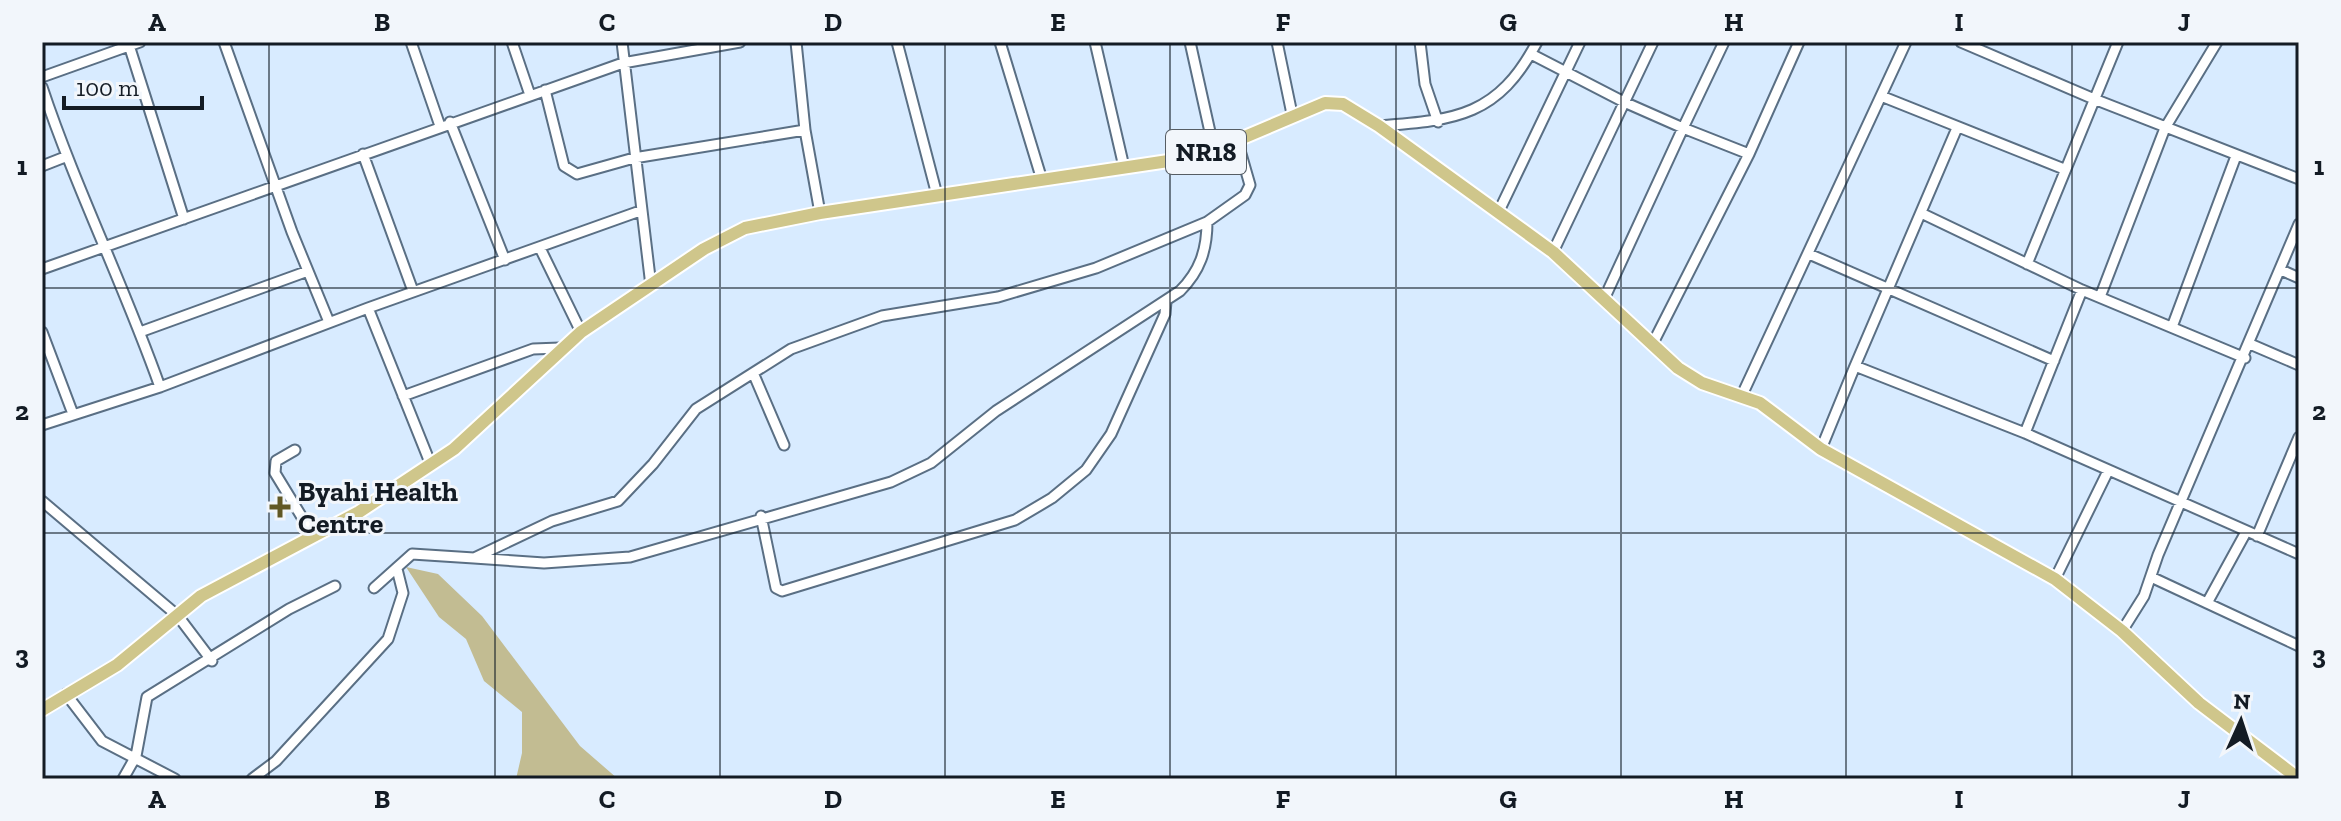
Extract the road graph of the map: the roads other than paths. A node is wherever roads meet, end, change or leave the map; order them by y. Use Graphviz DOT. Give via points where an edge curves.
graph roads {
  1 [pos="224,42"];
  2 [pos="411,42"];
  3 [pos="512,42"];
  4 [pos="622,42"];
  5 [pos="740,42"];
  6 [pos="796,42"];
  7 [pos="897,42"];
  8 [pos="1000,42"];
  9 [pos="1095,42"];
  10 [pos="1190,42"];
  11 [pos="1277,42"];
  12 [pos="1420,42"];
  13 [pos="1537,42"];
  14 [pos="1580,42"];
  15 [pos="1653,42"];
  16 [pos="1724,42"];
  17 [pos="1799,42"];
  18 [pos="1906,42"];
  19 [pos="1961,42"];
  20 [pos="2118,42"];
  21 [pos="2217,42"];
  22 [pos="132,43"];
  23 [pos="1531,54"];
  24 [pos="623,63"];
  25 [pos="1567,73"];
  26 [pos="42,77"];
  27 [pos="42,87"];
  28 [pos="545,90"];
  29 [pos="530,95"];
  30 [pos="1881,96"];
  31 [pos="2094,99"];
  32 [pos="1624,102"];
  33 [pos="1292,114"];
  34 [pos="1438,122"];
  35 [pos="445,124"];
  36 [pos="1379,126"];
  37 [pos="1683,128"];
  38 [pos="1957,128"];
  39 [pos="2165,128"];
  40 [pos="805,130"];
  41 [pos="1237,140"];
  42 [pos="1214,150"];
  43 [pos="363,154"];
  44 [pos="1749,154"];
  45 [pos="2236,156"];
  46 [pos="65,157"];
  47 [pos="634,158"];
  48 [pos="42,166"];
  49 [pos="1124,167"];
  50 [pos="2064,169"];
  51 [pos="2299,179"];
  52 [pos="1042,180"];
  53 [pos="277,185"];
  54 [pos="937,195"];
  55 [pos="640,211"];
  56 [pos="1499,211"];
  57 [pos="820,213"];
  58 [pos="1921,213"];
  59 [pos="184,219"];
  60 [pos="1207,222"];
  61 [pos="2299,224"];
  62 [pos="104,248"];
  63 [pos="540,248"];
  64 [pos="1553,252"];
  65 [pos="1809,254"];
  66 [pos="505,260"];
  67 [pos="2027,264"];
  68 [pos="42,269"];
  69 [pos="2281,270"];
  70 [pos="308,271"];
  71 [pos="2299,278"];
  72 [pos="651,286"];
  73 [pos="1889,289"];
  74 [pos="2082,290"];
  75 [pos="413,291"];
  76 [pos="1605,297"];
  77 [pos="2100,297"];
  78 [pos="1166,301"];
  79 [pos="368,308"];
  80 [pos="329,322"];
  81 [pos="2172,327"];
  82 [pos="42,332"];
  83 [pos="140,332"];
  84 [pos="581,332"];
  85 [pos="2250,344"];
  86 [pos="1652,345"];
  87 [pos="560,348"];
  88 [pos="2245,358"];
  89 [pos="2054,361"];
  90 [pos="2299,365"];
  91 [pos="1855,366"];
  92 [pos="754,375"];
  93 [pos="160,387"];
  94 [pos="1742,395"];
  95 [pos="403,396"];
  96 [pos="73,414"];
  97 [pos="42,425"];
  98 [pos="2025,433"];
  99 [pos="2299,437"];
  100 [pos="784,445"];
  101 [pos="1821,449"];
  102 [pos="295,450"];
  103 [pos="431,465"];
  104 [pos="2108,471"];
  105 [pos="42,501"];
  106 [pos="2180,504"];
  107 [pos="761,516"];
  108 [pos="2246,532"];
  109 [pos="2257,536"];
  110 [pos="314,537"];
  111 [pos="2299,554"];
  112 [pos="474,558"];
  113 [pos="397,569"];
  114 [pos="2151,577"];
  115 [pos="2055,579"];
  116 [pos="335,586"];
  117 [pos="374,588"];
  118 [pos="2207,603"];
  119 [pos="178,616"];
  120 [pos="2122,631"];
  121 [pos="2299,646"];
  122 [pos="212,661"];
  123 [pos="66,694"];
  124 [pos="42,710"];
  125 [pos="136,756"];
  126 [pos="123,779"];
  127 [pos="175,779"];
  128 [pos="252,779"];
  129 [pos="2299,779"];
  1 -- 53 [label="street"];
  2 -- 35 [label="street"];
  3 -- 29 [label="street"];
  4 -- 24 [label="street"];
  5 -- 24 [label="street"];
  6 -- 40 [label="street"];
  7 -- 54 [label="street"];
  8 -- 52 [label="street"];
  9 -- 49 [label="street"];
  10 -- 42 [label="street"];
  11 -- 33 [label="street"];
  12 -- 34 [label="street" via="1425,84"];
  13 -- 23 [label="street"];
  14 -- 25 [label="street"];
  15 -- 32 [label="street"];
  16 -- 37 [label="street"];
  17 -- 44 [label="street"];
  18 -- 30 [label="street"];
  19 -- 31 [label="street"];
  20 -- 31 [label="street"];
  21 -- 39 [label="street"];
  22 -- 26 [label="street"];
  22 -- 59 [label="street"];
  23 -- 25 [label="street"];
  23 -- 34 [label="street" via="1493,101 1473,113"];
  24 -- 28 [label="street"];
  24 -- 47 [label="street"];
  25 -- 32 [label="street"];
  25 -- 56 [label="street"];
  27 -- 46 [label="street"];
  28 -- 29 [label="street"];
  28 -- 47 [label="street" via="564,166 570,171 577,174"];
  29 -- 35 [label="street"];
  30 -- 38 [label="street"];
  30 -- 65 [label="street"];
  31 -- 39 [label="street"];
  31 -- 50 [label="street"];
  32 -- 37 [label="street"];
  32 -- 64 [label="street"];
  33 -- 36 [label="main road, NR18" via="1334,103"];
  33 -- 41 [label="main road, NR18"];
  34 -- 36 [label="street"];
  35 -- 43 [label="street"];
  35 -- 66 [label="street"];
  36 -- 56 [label="main road, NR18"];
  37 -- 44 [label="street"];
  37 -- 76 [label="street"];
  38 -- 50 [label="street"];
  38 -- 58 [label="street"];
  39 -- 45 [label="street"];
  39 -- 77 [label="street"];
  40 -- 47 [label="street"];
  40 -- 57 [label="street"];
  41 -- 42 [label="main road, NR18"];
  41 -- 60 [label="street" via="1250,185 1245,195"];
  42 -- 49 [label="main road, NR18"];
  43 -- 53 [label="street"];
  43 -- 75 [label="street"];
  44 -- 86 [label="street"];
  45 -- 51 [label="street"];
  45 -- 81 [label="street"];
  46 -- 48 [label="street"];
  46 -- 62 [label="street"];
  47 -- 55 [label="street"];
  49 -- 52 [label="main road, NR18"];
  50 -- 67 [label="street"];
  52 -- 54 [label="main road, NR18"];
  53 -- 59 [label="street"];
  53 -- 70 [label="street"];
  54 -- 57 [label="main road, NR18"];
  55 -- 63 [label="street"];
  55 -- 72 [label="street"];
  56 -- 64 [label="main road, NR18"];
  57 -- 72 [label="main road, NR18" via="745,228"];
  58 -- 67 [label="street"];
  58 -- 73 [label="street"];
  59 -- 62 [label="street"];
  60 -- 78 [label="street" via="1207,243 1193,278"];
  60 -- 92 [label="street" via="1096,268 998,297 882,316 791,349"];
  61 -- 69 [label="street"];
  62 -- 68 [label="street"];
  62 -- 83 [label="street"];
  63 -- 66 [label="street"];
  63 -- 84 [label="street"];
  64 -- 76 [label="main road, NR18"];
  65 -- 73 [label="street"];
  65 -- 94 [label="street"];
  66 -- 75 [label="street"];
  67 -- 74 [label="street"];
  69 -- 71 [label="street"];
  69 -- 85 [label="street"];
  70 -- 80 [label="street"];
  70 -- 83 [label="street"];
  72 -- 84 [label="main road, NR18"];
  73 -- 89 [label="street"];
  73 -- 91 [label="street"];
  74 -- 77 [label="street"];
  74 -- 89 [label="street"];
  75 -- 79 [label="street"];
  76 -- 86 [label="main road, NR18"];
  77 -- 81 [label="street"];
  78 -- 107 [label="street" via="996,411 931,463 843,497"];
  78 -- 107 [label="street" via="1125,407 1086,470 1015,520 782,591 776,588"];
  79 -- 80 [label="street"];
  79 -- 95 [label="street"];
  80 -- 93 [label="street"];
  81 -- 88 [label="street"];
  82 -- 96 [label="street"];
  83 -- 93 [label="street"];
  84 -- 87 [label="main road, NR18"];
  85 -- 88 [label="street"];
  85 -- 90 [label="street"];
  86 -- 94 [label="main road, NR18" via="1702,383"];
  87 -- 95 [label="street" via="533,349"];
  87 -- 103 [label="main road, NR18" via="497,413"];
  88 -- 106 [label="street"];
  89 -- 98 [label="street"];
  91 -- 98 [label="street"];
  91 -- 101 [label="street"];
  92 -- 100 [label="street"];
  92 -- 112 [label="street" via="696,409 618,501 552,521"];
  93 -- 96 [label="street"];
  94 -- 101 [label="main road, NR18"];
  95 -- 103 [label="street"];
  96 -- 97 [label="street"];
  98 -- 104 [label="street"];
  99 -- 109 [label="street"];
  101 -- 115 [label="main road, NR18"];
  102 -- 110 [label="street" via="276,461 275,473"];
  103 -- 110 [label="main road, NR18"];
  104 -- 106 [label="street"];
  104 -- 115 [label="street"];
  105 -- 119 [label="street"];
  106 -- 108 [label="street"];
  106 -- 114 [label="street"];
  107 -- 112 [label="street" via="630,557 544,563"];
  108 -- 109 [label="street"];
  108 -- 118 [label="street"];
  109 -- 111 [label="street"];
  110 -- 119 [label="main road, NR18" via="216,587"];
  112 -- 113 [label="street" via="422,552 407,557"];
  113 -- 117 [label="street"];
  113 -- 128 [label="street" via="403,593 388,639 276,761"];
  114 -- 118 [label="street"];
  114 -- 120 [label="street"];
  115 -- 120 [label="main road, NR18"];
  116 -- 122 [label="street" via="289,609"];
  118 -- 121 [label="street"];
  119 -- 122 [label="street"];
  119 -- 123 [label="main road, NR18" via="117,665"];
  120 -- 129 [label="main road, NR18" via="2199,703"];
  122 -- 125 [label="street" via="147,697"];
  123 -- 124 [label="main road, NR18"];
  123 -- 125 [label="street" via="91,732"];
  125 -- 126 [label="street"];
  125 -- 127 [label="street"];
}
